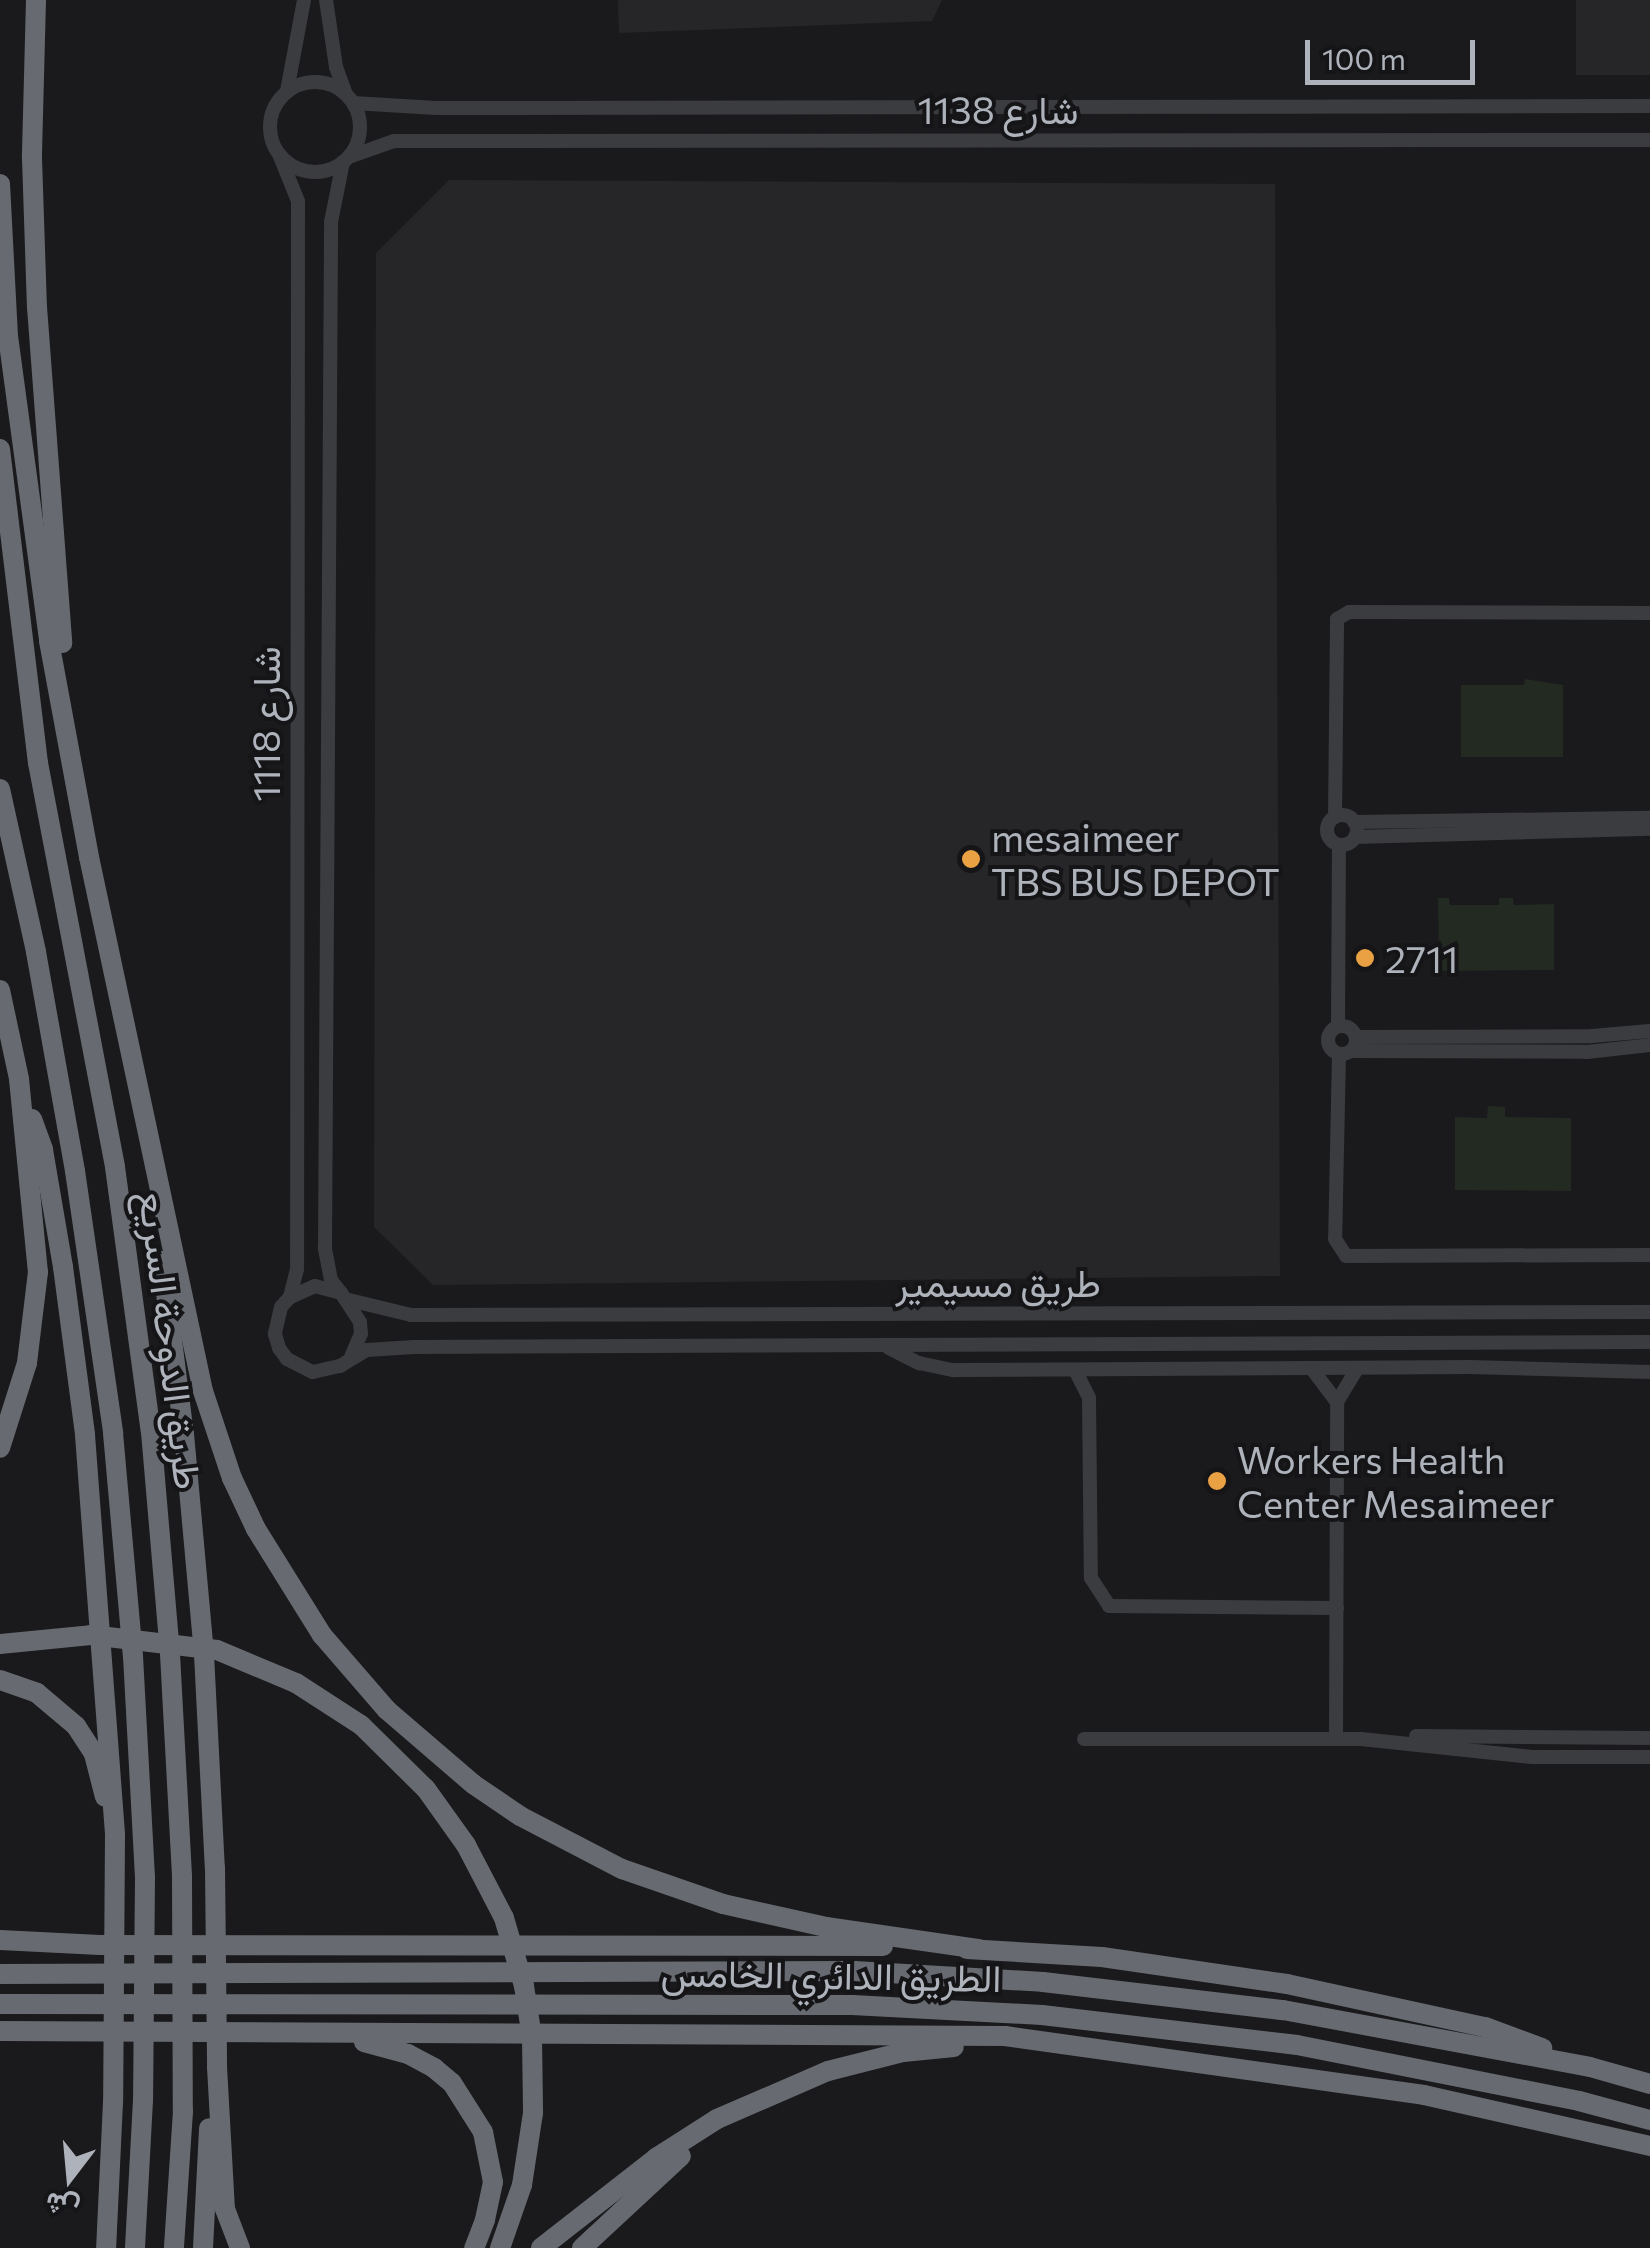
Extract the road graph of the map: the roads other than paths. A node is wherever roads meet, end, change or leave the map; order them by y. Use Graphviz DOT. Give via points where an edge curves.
graph roads {
  1 [pos="36,0"];
  2 [pos="304,0"];
  3 [pos="326,0"];
  4 [pos="287,91"];
  5 [pos="350,99"];
  6 [pos="1650,106"];
  7 [pos="1650,140"];
  8 [pos="278,154"];
  9 [pos="346,160"];
  10 [pos="0,184"];
  11 [pos="0,449"];
  12 [pos="1650,613"];
  13 [pos="66,720"];
  14 [pos="0,789"];
  15 [pos="1335,817"];
  16 [pos="1650,818"];
  17 [pos="1355,829"];
  18 [pos="1650,829"];
  19 [pos="1339,845"];
  20 [pos="0,990"];
  21 [pos="1338,1026"];
  22 [pos="1650,1031"];
  23 [pos="1650,1045"];
  24 [pos="1349,1047"];
  25 [pos="19,1079"];
  26 [pos="142,1110"];
  27 [pos="1650,1256"];
  28 [pos="345,1296"];
  29 [pos="290,1297"];
  30 [pos="1650,1312"];
  31 [pos="1650,1342"];
  32 [pos="1416,1344"];
  33 [pos="1302,1345"];
  34 [pos="888,1347"];
  35 [pos="351,1357"];
  36 [pos="1470,1367"];
  37 [pos="1258,1368"];
  38 [pos="1357,1368"];
  39 [pos="1106,1369"];
  40 [pos="1312,1369"];
  41 [pos="1074,1370"];
  42 [pos="1650,1372"];
  43 [pos="1089,1398"];
  44 [pos="1337,1402"];
  45 [pos="2,1442"];
  46 [pos="1337,1608"];
  47 [pos="0,1644"];
  48 [pos="0,1680"];
  49 [pos="1650,1738"];
  50 [pos="1084,1739"];
  51 [pos="1336,1739"];
  52 [pos="1361,1740"];
  53 [pos="1650,1758"];
  54 [pos="116,1889"];
  55 [pos="0,1944"];
  56 [pos="979,1949"];
  57 [pos="0,1974"];
  58 [pos="0,2004"];
  59 [pos="238,2030"];
  60 [pos="0,2031"];
  61 [pos="1098,2049"];
  62 [pos="217,2067"];
  63 [pos="1590,2067"];
  64 [pos="1650,2084"];
  65 [pos="768,2095"];
  66 [pos="1650,2120"];
  67 [pos="1650,2146"];
  68 [pos="106,2248"];
  69 [pos="135,2248"];
  70 [pos="174,2248"];
  71 [pos="203,2248"];
  72 [pos="240,2248"];
  73 [pos="474,2248"];
  74 [pos="500,2248"];
  75 [pos="541,2248"];
  76 [pos="582,2248"];
  1 -- 13 [label="highway" via="32,158 38,307"];
  2 -- 4 [label="street"];
  3 -- 5 [label="street" via="336,67"];
  4 -- 5 [label="street" via="311,82"];
  4 -- 8 [label="street" via="271,114"];
  5 -- 6 [label="street, شارع 1138" via="436,108"];
  5 -- 9 [label="street" via="360,131"];
  7 -- 9 [label="street, شارع 1138" via="394,142"];
  8 -- 9 [label="street" via="313,172"];
  8 -- 29 [label="street, شارع 1118" via="298,201 297,1269"];
  9 -- 28 [label="street, شارع 1118" via="331,222 325,1248 330,1280"];
  10 -- 13 [label="highway" via="8,336 49,641"];
  11 -- 70 [label="highway, طريق الدوحة السريع, bridge" via="38,763 115,1167 151,1432 182,1876 183,2111"];
  12 -- 15 [label="street" via="1349,612 1338,619"];
  13 -- 26 [label="highway"];
  14 -- 69 [label="highway, طريق الدوحة السريع, bridge" via="75,1171 113,1434 145,1877"];
  15 -- 17 [label="street" via="1344,816"];
  15 -- 19 [label="street" via="1327,830"];
  16 -- 17 [label="street"];
  17 -- 18 [label="street"];
  17 -- 19 [label="street"];
  19 -- 21 [label="street"];
  20 -- 25 [label="highway"];
  21 -- 24 [label="street" via="1350,1028"];
  21 -- 24 [label="street" via="1328,1041"];
  22 -- 24 [label="street"];
  23 -- 24 [label="street" via="1586,1052"];
  24 -- 27 [label="street" via="1335,1239 1346,1256"];
  25 -- 45 [label="highway" via="38,1272 27,1363"];
  25 -- 54 [label="highway, bridge" via="43,1150 85,1435"];
  26 -- 56 [label="highway" via="203,1392 232,1478 322,1635 387,1710 473,1784 622,1870 723,1904 826,1927"];
  26 -- 62 [label="highway, bridge" via="184,1434 211,1790"];
  28 -- 29 [label="street" via="315,1286"];
  28 -- 30 [label="street, طريق مسيمير" via="411,1316"];
  28 -- 35 [label="street" via="361,1334"];
  29 -- 35 [label="street" via="275,1334 288,1360 327,1371"];
  31 -- 32 [label="street, طريق مسيمير"];
  32 -- 33 [label="street, طريق مسيمير"];
  32 -- 36 [label="street"];
  33 -- 34 [label="street, طريق مسيمير"];
  33 -- 37 [label="street"];
  34 -- 35 [label="street, طريق مسيمير" via="414,1347"];
  34 -- 41 [label="street" via="942,1368"];
  36 -- 38 [label="street"];
  36 -- 42 [label="street"];
  37 -- 39 [label="street"];
  37 -- 40 [label="street"];
  38 -- 40 [label="street"];
  38 -- 44 [label="street"];
  39 -- 41 [label="street"];
  39 -- 43 [label="street"];
  40 -- 44 [label="street"];
  41 -- 43 [label="street"];
  43 -- 46 [label="street" via="1091,1578 1109,1606"];
  44 -- 46 [label="street"];
  46 -- 51 [label="street"];
  47 -- 74 [label="highway, bridge" via="91,1635 217,1650 296,1683 361,1725 451,1821 482,1871 516,1954 532,2037 533,2113 522,2185"];
  48 -- 54 [label="highway, bridge" via="37,1693 76,1726 101,1774"];
  49 -- 52 [label="street"];
  50 -- 51 [label="street"];
  51 -- 52 [label="street"];
  52 -- 53 [label="street" via="1532,1757"];
  54 -- 68 [label="highway, bridge"];
  55 -- 56 [label="highway"];
  56 -- 63 [label="highway" via="1102,1957 1287,1984 1485,2027"];
  57 -- 63 [label="highway, الطريق الدائري الخامس" via="854,1971 1177,1995"];
  58 -- 66 [label="highway, الطريق الدائري الخامس" via="852,2005 1042,2015 1297,2044"];
  59 -- 60 [label="highway"];
  59 -- 61 [label="highway" via="1005,2036"];
  59 -- 73 [label="highway" via="358,2041 408,2054 452,2083 483,2132 491,2160 490,2201"];
  61 -- 65 [label="highway" via="903,2052"];
  61 -- 67 [label="highway" via="1424,2095"];
  62 -- 71 [label="highway"];
  62 -- 72 [label="highway" via="225,2209"];
  63 -- 64 [label="highway, الطريق الدائري الخامس"];
  65 -- 75 [label="highway" via="692,2133"];
  65 -- 76 [label="highway" via="664,2170"];
}
